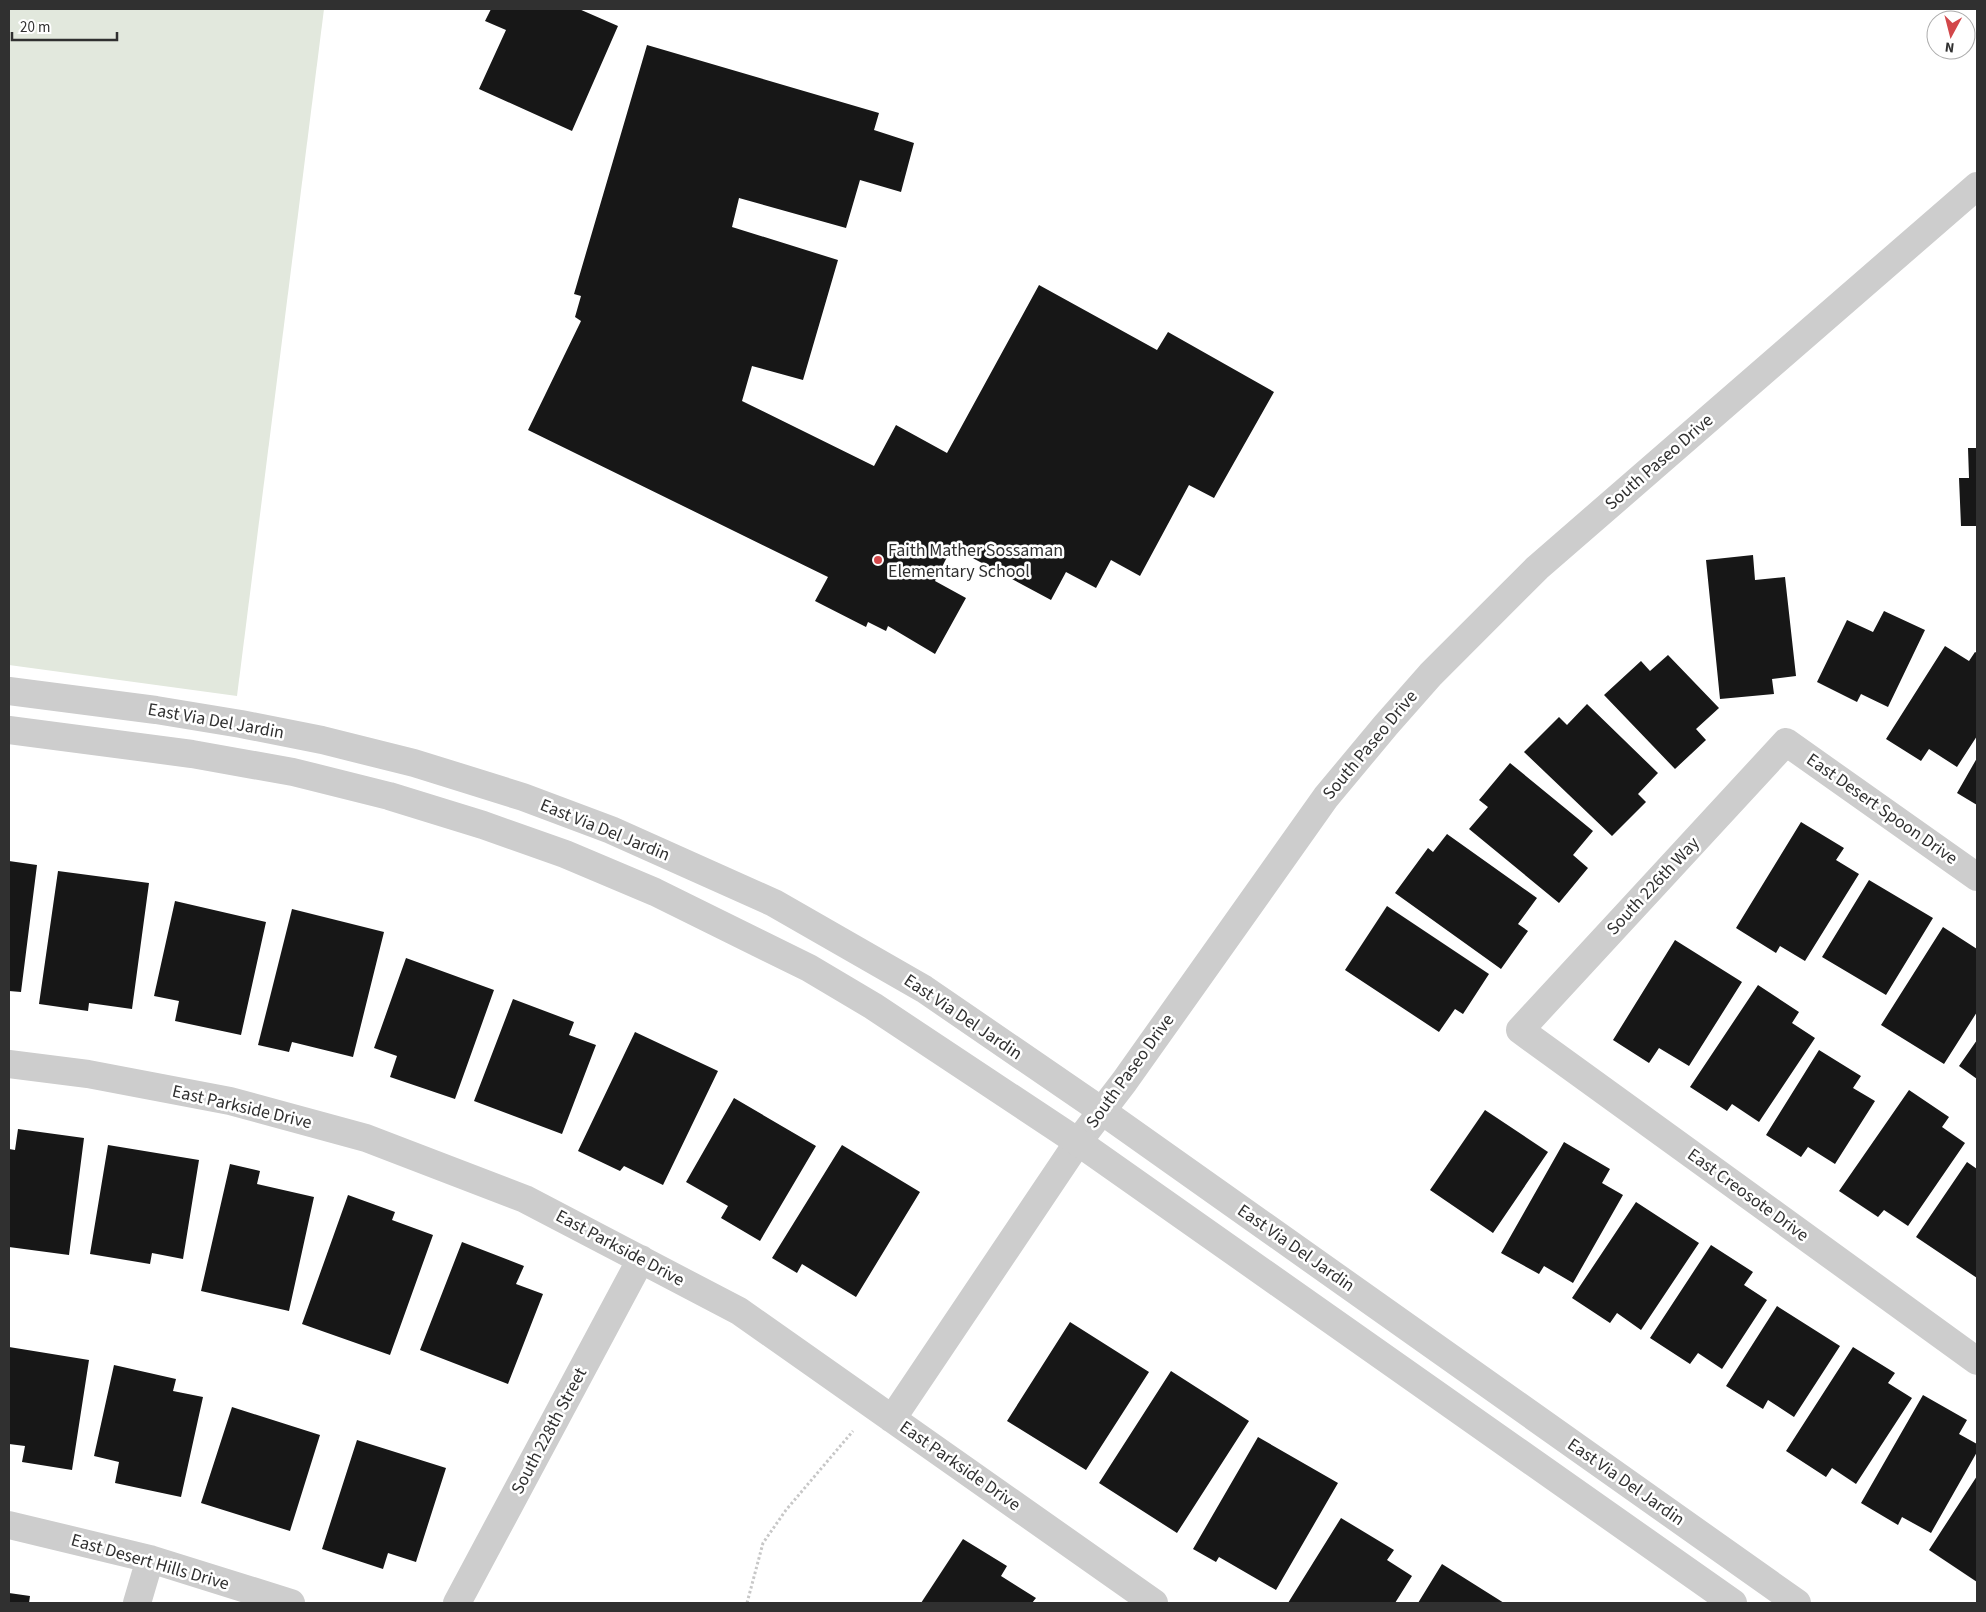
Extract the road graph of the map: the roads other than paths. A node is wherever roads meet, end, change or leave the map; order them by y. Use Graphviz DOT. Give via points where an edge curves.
graph roads {
  1 [pos="1977,186"];
  2 [pos="9,692"];
  3 [pos="9,725"];
  4 [pos="9,730"];
  5 [pos="286,733"];
  6 [pos="1786,742"];
  7 [pos="1977,877"];
  8 [pos="1520,1030"];
  9 [pos="9,1064"];
  10 [pos="1102,1111"];
  11 [pos="1078,1142"];
  12 [pos="642,1259"];
  13 [pos="1977,1360"];
  14 [pos="885,1414"];
  15 [pos="9,1525"];
  16 [pos="150,1559"];
  17 [pos="137,1603"];
  18 [pos="291,1603"];
  19 [pos="457,1603"];
  20 [pos="1154,1603"];
  21 [pos="1733,1603"];
  22 [pos="1797,1603"];
  1 -- 10 [label="street, South Paseo Drive" via="1537,568 1431,674 1326,797"];
  2 -- 5 [label="street, East Via Del Jardin" via="156,710"];
  3 -- 5 [label="street" via="51,716 248,740 266,740"];
  4 -- 11 [label="street, East Via Del Jardin" via="192,754 293,772 408,802 565,854 655,892 809,968 896,1021"];
  5 -- 10 [label="street, East Via Del Jardin" via="414,763 523,797 699,868 774,903 924,989"];
  6 -- 7 [label="street, East Desert Spoon Drive"];
  6 -- 8 [label="street, South 226th Way"];
  8 -- 13 [label="street, East Creosote Drive"];
  9 -- 12 [label="street, East Parkside Drive" via="88,1074 230,1101 366,1138 525,1199"];
  10 -- 11 [label="street, South Paseo Drive"];
  10 -- 22 [label="street, East Via Del Jardin"];
  11 -- 14 [label="street, South Paseo Drive"];
  11 -- 21 [label="street, East Via Del Jardin"];
  12 -- 14 [label="street, East Parkside Drive" via="739,1311"];
  12 -- 19 [label="street, South 228th Street"];
  14 -- 20 [label="street, East Parkside Drive"];
  15 -- 16 [label="street, East Desert Hills Drive"];
  16 -- 17 [label="street"];
  16 -- 18 [label="street, East Desert Hills Drive"];
}
